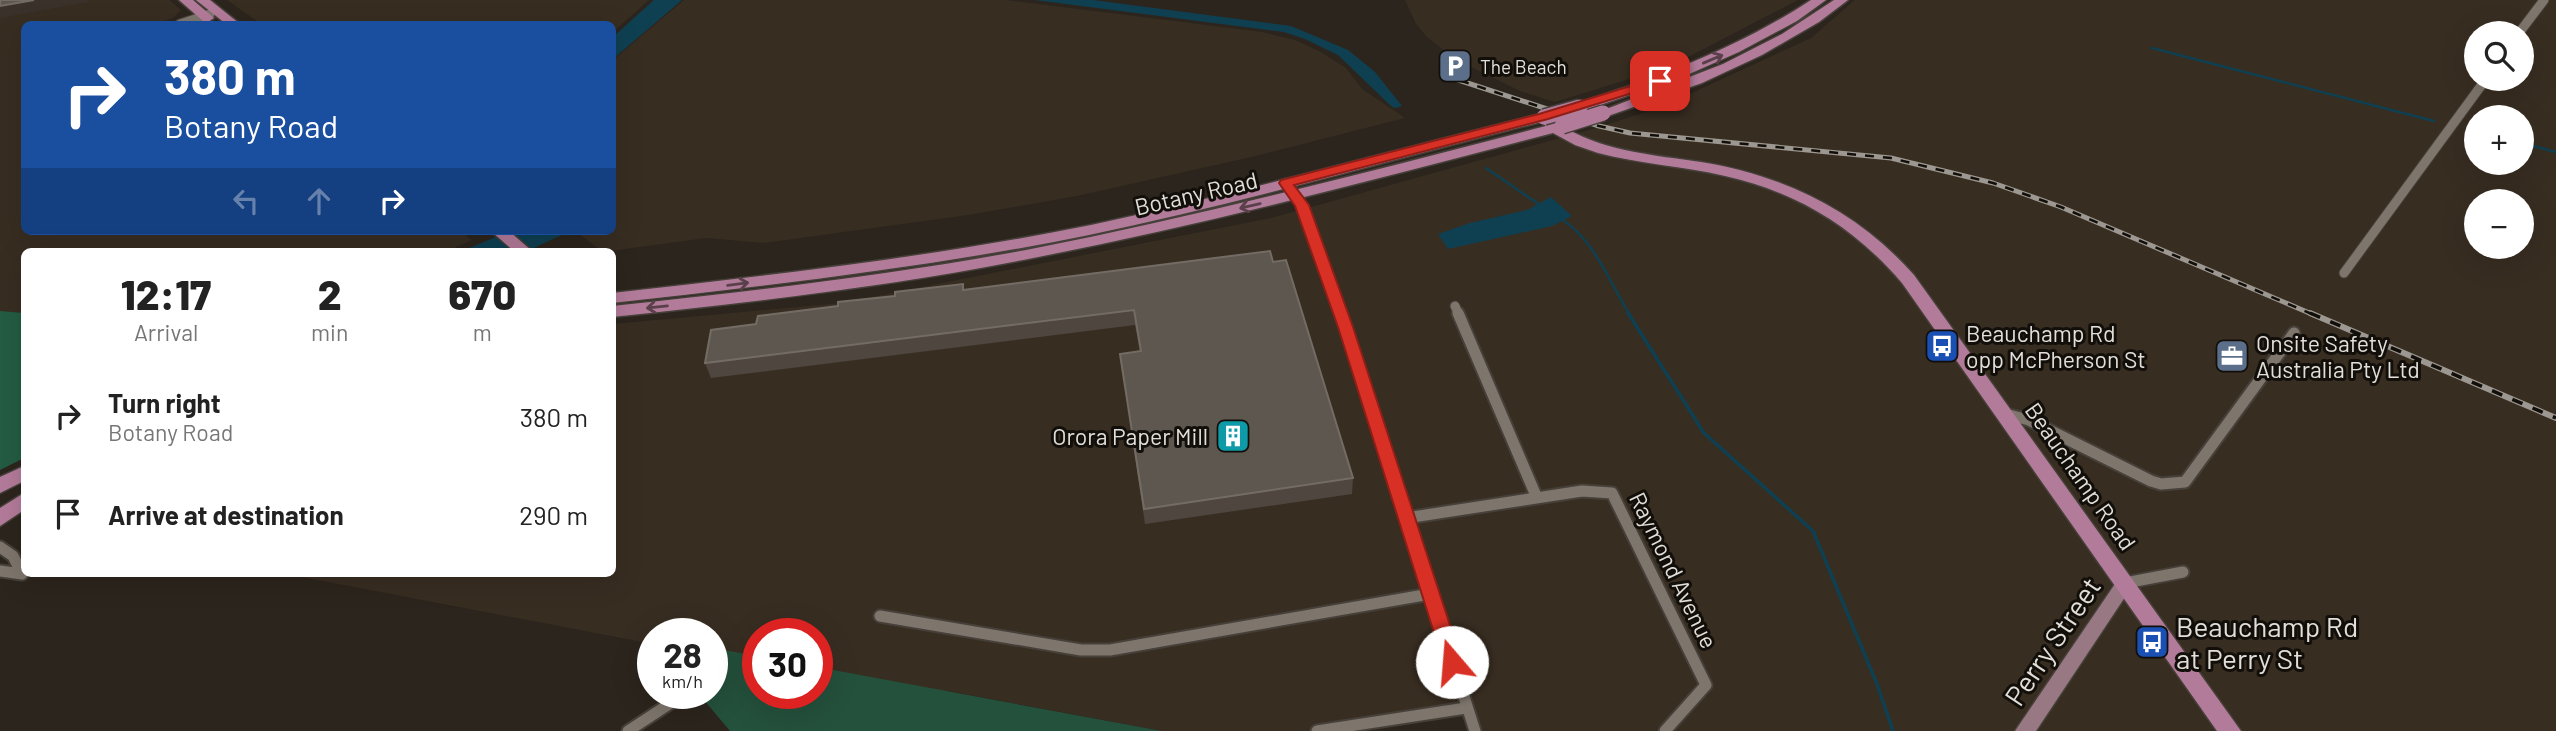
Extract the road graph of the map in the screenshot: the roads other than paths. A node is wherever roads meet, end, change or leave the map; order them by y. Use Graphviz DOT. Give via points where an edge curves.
graph roads {
  1 [pos="185,0"];
  2 [pos="202,0"];
  3 [pos="1820,0"];
  4 [pos="1842,0"];
  5 [pos="2543,0"];
  6 [pos="212,17"];
  7 [pos="194,21"];
  8 [pos="2528,21"];
  9 [pos="2477,91"];
  10 [pos="1603,113"];
  11 [pos="1549,122"];
  12 [pos="1636,156"];
  13 [pos="1290,189"];
  14 [pos="504,235"];
  15 [pos="520,248"];
  16 [pos="2344,273"];
  17 [pos="616,298"];
  18 [pos="1455,306"];
  19 [pos="616,312"];
  20 [pos="2294,333"];
  21 [pos="2005,414"];
  22 [pos="21,475"];
  23 [pos="0,486"];
  24 [pos="21,491"];
  25 [pos="1537,498"];
  26 [pos="0,502"];
  27 [pos="21,502"];
  28 [pos="1406,518"];
  29 [pos="0,519"];
  30 [pos="0,547"];
  31 [pos="0,571"];
  32 [pos="21,571"];
  33 [pos="2183,572"];
  34 [pos="21,573"];
  35 [pos="2125,583"];
  36 [pos="1430,594"];
  37 [pos="880,616"];
  38 [pos="1466,708"];
  39 [pos="661,709"];
  40 [pos="628,731"];
  41 [pos="1317,731"];
  42 [pos="1475,731"];
  43 [pos="1665,731"];
  44 [pos="2025,731"];
  45 [pos="2230,731"];
  1 -- 6 [label="main road"];
  2 -- 6 [label="main road"];
  11 -- 3 [label="main road, Botany Road, one-way, bridge" via="1723,55"];
  4 -- 10 [label="main road, Botany Road" via="1746,58"];
  5 -- 8 [label="street"];
  6 -- 7 [label="street"];
  9 -- 16 [label="street"];
  10 -- 11 [label="main road, Botany Road, bridge"];
  10 -- 12 [label="main road, bridge" via="1586,124 1583,137"];
  11 -- 12 [label="main road, Beauchamp Road" via="1587,146"];
  11 -- 13 [label="main road, Botany Road"];
  12 -- 21 [label="main road, Beauchamp Road" via="1763,181 1813,201 1854,225 1887,253 1908,279"];
  17 -- 13 [label="main road, Botany Road, one-way" via="839,272 994,248"];
  13 -- 19 [label="main road, Botany Road, one-way" via="1087,243 968,265"];
  13 -- 28 [label="street" via="1305,214 1346,327"];
  14 -- 15 [label="main road"];
  18 -- 25 [label="street"];
  20 -- 21 [label="street" via="2185,482 2151,481 2029,420"];
  21 -- 35 [label="main road, Beauchamp Road"];
  22 -- 23 [label="main road"];
  24 -- 26 [label="main road"];
  25 -- 28 [label="street, Raymond Avenue"];
  25 -- 43 [label="street, Raymond Avenue" via="1582,491 1612,493 1620,505 1706,685"];
  27 -- 29 [label="main road"];
  28 -- 36 [label="street"];
  30 -- 32 [label="street" via="13,556"];
  31 -- 34 [label="street"];
  33 -- 35 [label="street"];
  35 -- 44 [label="street, Perry Street"];
  35 -- 45 [label="main road, Beauchamp Road"];
  36 -- 37 [label="street" via="1110,650 1081,650"];
  36 -- 38 [label="street"];
  38 -- 41 [label="street"];
  38 -- 42 [label="street"];
  39 -- 40 [label="street"];
}
